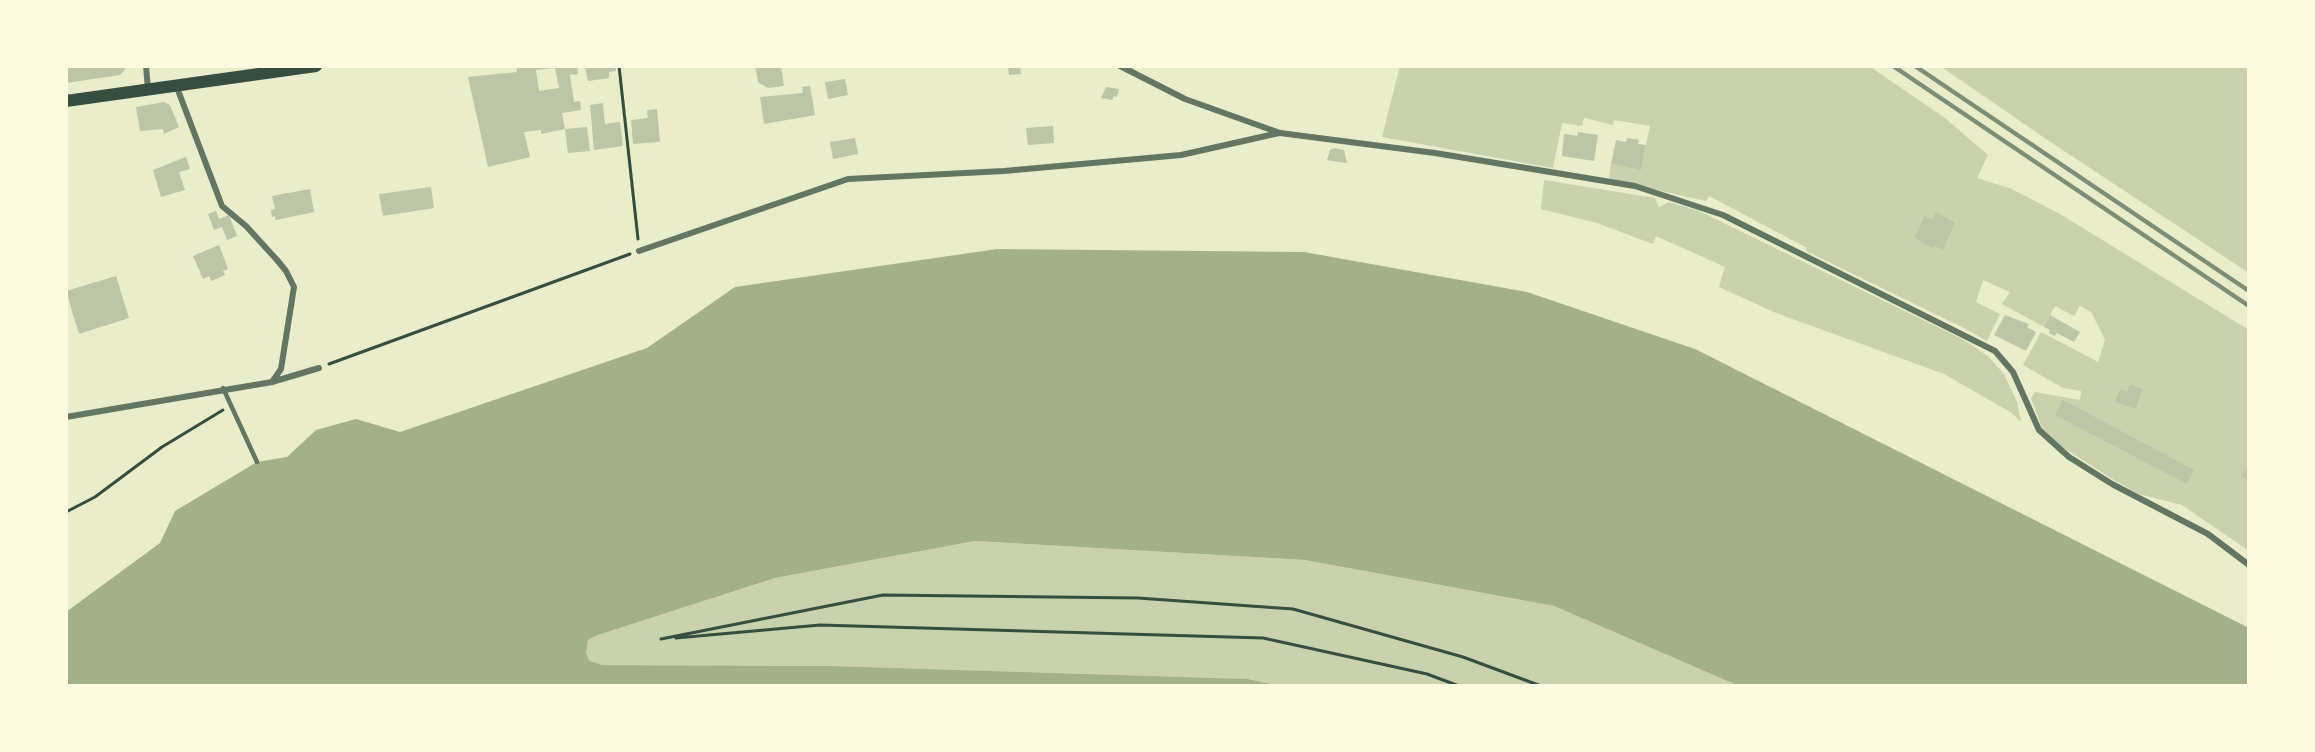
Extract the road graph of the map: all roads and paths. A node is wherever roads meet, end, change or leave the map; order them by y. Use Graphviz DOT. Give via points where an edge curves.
graph roads {
  1 [pos="146,66"];
  2 [pos="316,66"];
  3 [pos="619,66"];
  4 [pos="1120,66"];
  5 [pos="176,85"];
  6 [pos="148,89"];
  7 [pos="66,101"];
  8 [pos="1280,133"];
  9 [pos="639,251"];
  10 [pos="319,368"];
  11 [pos="272,382"];
  12 [pos="223,388"];
  13 [pos="231,405"];
  14 [pos="66,417"];
  15 [pos="257,462"];
  16 [pos="66,512"];
  17 [pos="2249,565"];
  18 [pos="1460,686"];
  19 [pos="1541,686"];
  1 -- 6 [label="street"];
  2 -- 5 [label="main road"];
  3 -- 9 [label="path"];
  4 -- 8 [label="street" via="1185,99"];
  5 -- 6 [label="main road"];
  5 -- 11 [label="street" via="222,206 277,260 294,287 281,369"];
  6 -- 7 [label="main road"];
  8 -- 9 [label="street" via="1181,155 1004,171 848,179"];
  8 -- 17 [label="street" via="1435,153 1635,186 1723,215 1995,351 2013,372 2039,430 2069,457 2208,534"];
  9 -- 10 [label="path"];
  10 -- 11 [label="street"];
  11 -- 12 [label="street"];
  12 -- 13 [label="lane"];
  12 -- 14 [label="street"];
  13 -- 15 [label="lane"];
  13 -- 16 [label="path" via="162,447 95,497"];
  18 -- 19 [label="path" via="1427,674 1263,638 820,626 661,639 882,595 1138,598 1293,609 1463,657"];
}
